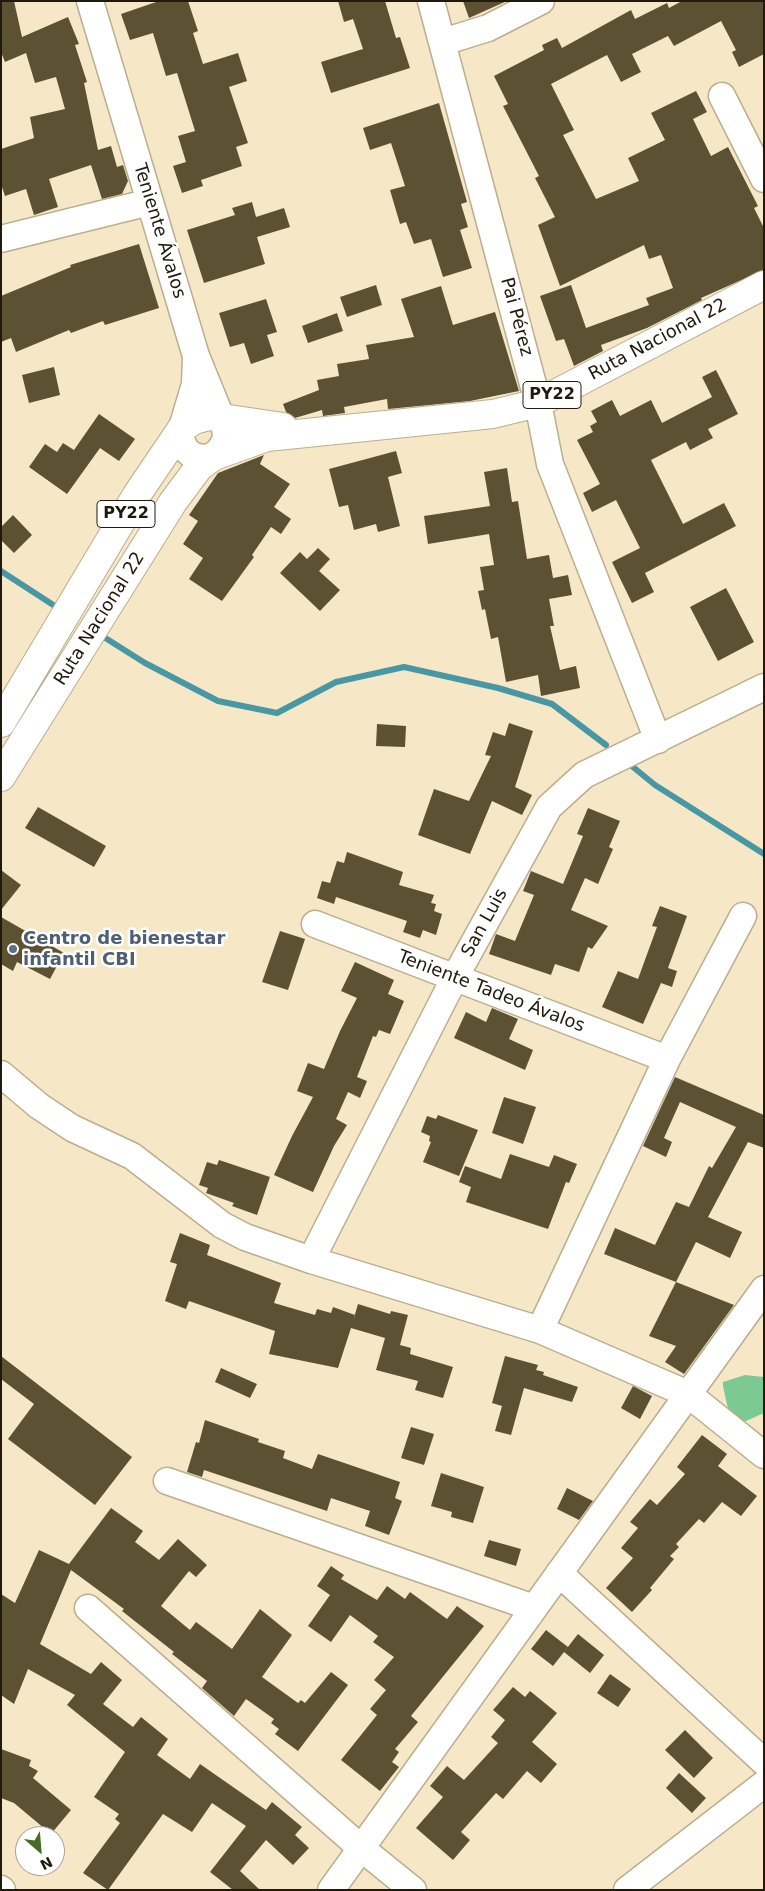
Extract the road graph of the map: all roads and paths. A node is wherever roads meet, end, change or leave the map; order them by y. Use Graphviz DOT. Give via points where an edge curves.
graph roads {
  1 [pos="90,1"];
  2 [pos="431,1"];
  3 [pos="541,1"];
  4 [pos="443,42"];
  5 [pos="722,96"];
  6 [pos="764,179"];
  7 [pos="150,202"];
  8 [pos="1,239"];
  9 [pos="764,285"];
  10 [pos="196,356"];
  11 [pos="538,402"];
  12 [pos="222,418"];
  13 [pos="182,428"];
  14 [pos="317,431"];
  15 [pos="214,456"];
  16 [pos="764,687"];
  17 [pos="1,723"];
  18 [pos="658,740"];
  19 [pos="1,777"];
  20 [pos="743,916"];
  21 [pos="315,924"];
  22 [pos="454,979"];
  23 [pos="667,1059"];
  24 [pos="1,1074"];
  25 [pos="310,1260"];
  26 [pos="764,1289"];
  27 [pos="540,1330"];
  28 [pos="688,1394"];
  29 [pos="764,1455"];
  30 [pos="167,1481"];
  31 [pos="559,1573"];
  32 [pos="88,1608"];
  33 [pos="534,1608"];
  34 [pos="764,1762"];
  35 [pos="764,1784"];
  36 [pos="361,1848"];
  37 [pos="331,1890"];
  38 [pos="413,1890"];
  39 [pos="628,1890"];
  1 -- 7 [label="street, Teniente Ávalos"];
  2 -- 4 [label="street, Pai Pérez"];
  3 -- 4 [label="street" via="488,28"];
  4 -- 11 [label="street, Pai Pérez"];
  5 -- 6 [label="street"];
  7 -- 8 [label="street"];
  7 -- 10 [label="street, Teniente Ávalos"];
  9 -- 11 [label="highway, Ruta Nacional 22 / PY22"];
  10 -- 12 [label="street, Teniente Ávalos"];
  10 -- 13 [label="street" via="195,384"];
  11 -- 14 [label="highway, Ruta Nacional 22 / PY22" via="493,414"];
  11 -- 18 [label="street, Pai Pérez" via="550,464"];
  12 -- 13 [label="highway, Ruta Nacional 22 / PY22" via="209,416"];
  12 -- 14 [label="highway, Ruta Nacional 22 / PY22"];
  12 -- 15 [label="street, Teniente Ávalos" via="226,439"];
  13 -- 15 [label="street" via="181,439 189,452 204,458"];
  13 -- 17 [label="highway, Ruta Nacional 22 / PY22" via="138,493"];
  14 -- 15 [label="highway, Ruta Nacional 22 / PY22" via="267,437"];
  15 -- 19 [label="highway, Ruta Nacional 22 / PY22" via="186,482"];
  16 -- 18 [label="street, San Luis"];
  18 -- 22 [label="street, San Luis" via="584,775 549,807"];
  20 -- 23 [label="street"];
  21 -- 22 [label="street, Teniente Tadeo Ávalos"];
  22 -- 23 [label="street, Teniente Tadeo Ávalos"];
  22 -- 25 [label="street, San Luis"];
  23 -- 27 [label="street"];
  24 -- 25 [label="street" via="72,1128 132,1156 222,1225"];
  25 -- 27 [label="street"];
  26 -- 28 [label="street"];
  27 -- 28 [label="street"];
  28 -- 29 [label="street"];
  28 -- 31 [label="street"];
  30 -- 33 [label="street"];
  31 -- 33 [label="street"];
  31 -- 34 [label="street"];
  32 -- 36 [label="street"];
  33 -- 36 [label="street"];
  35 -- 39 [label="street"];
  36 -- 37 [label="street"];
  36 -- 38 [label="street"];
}
